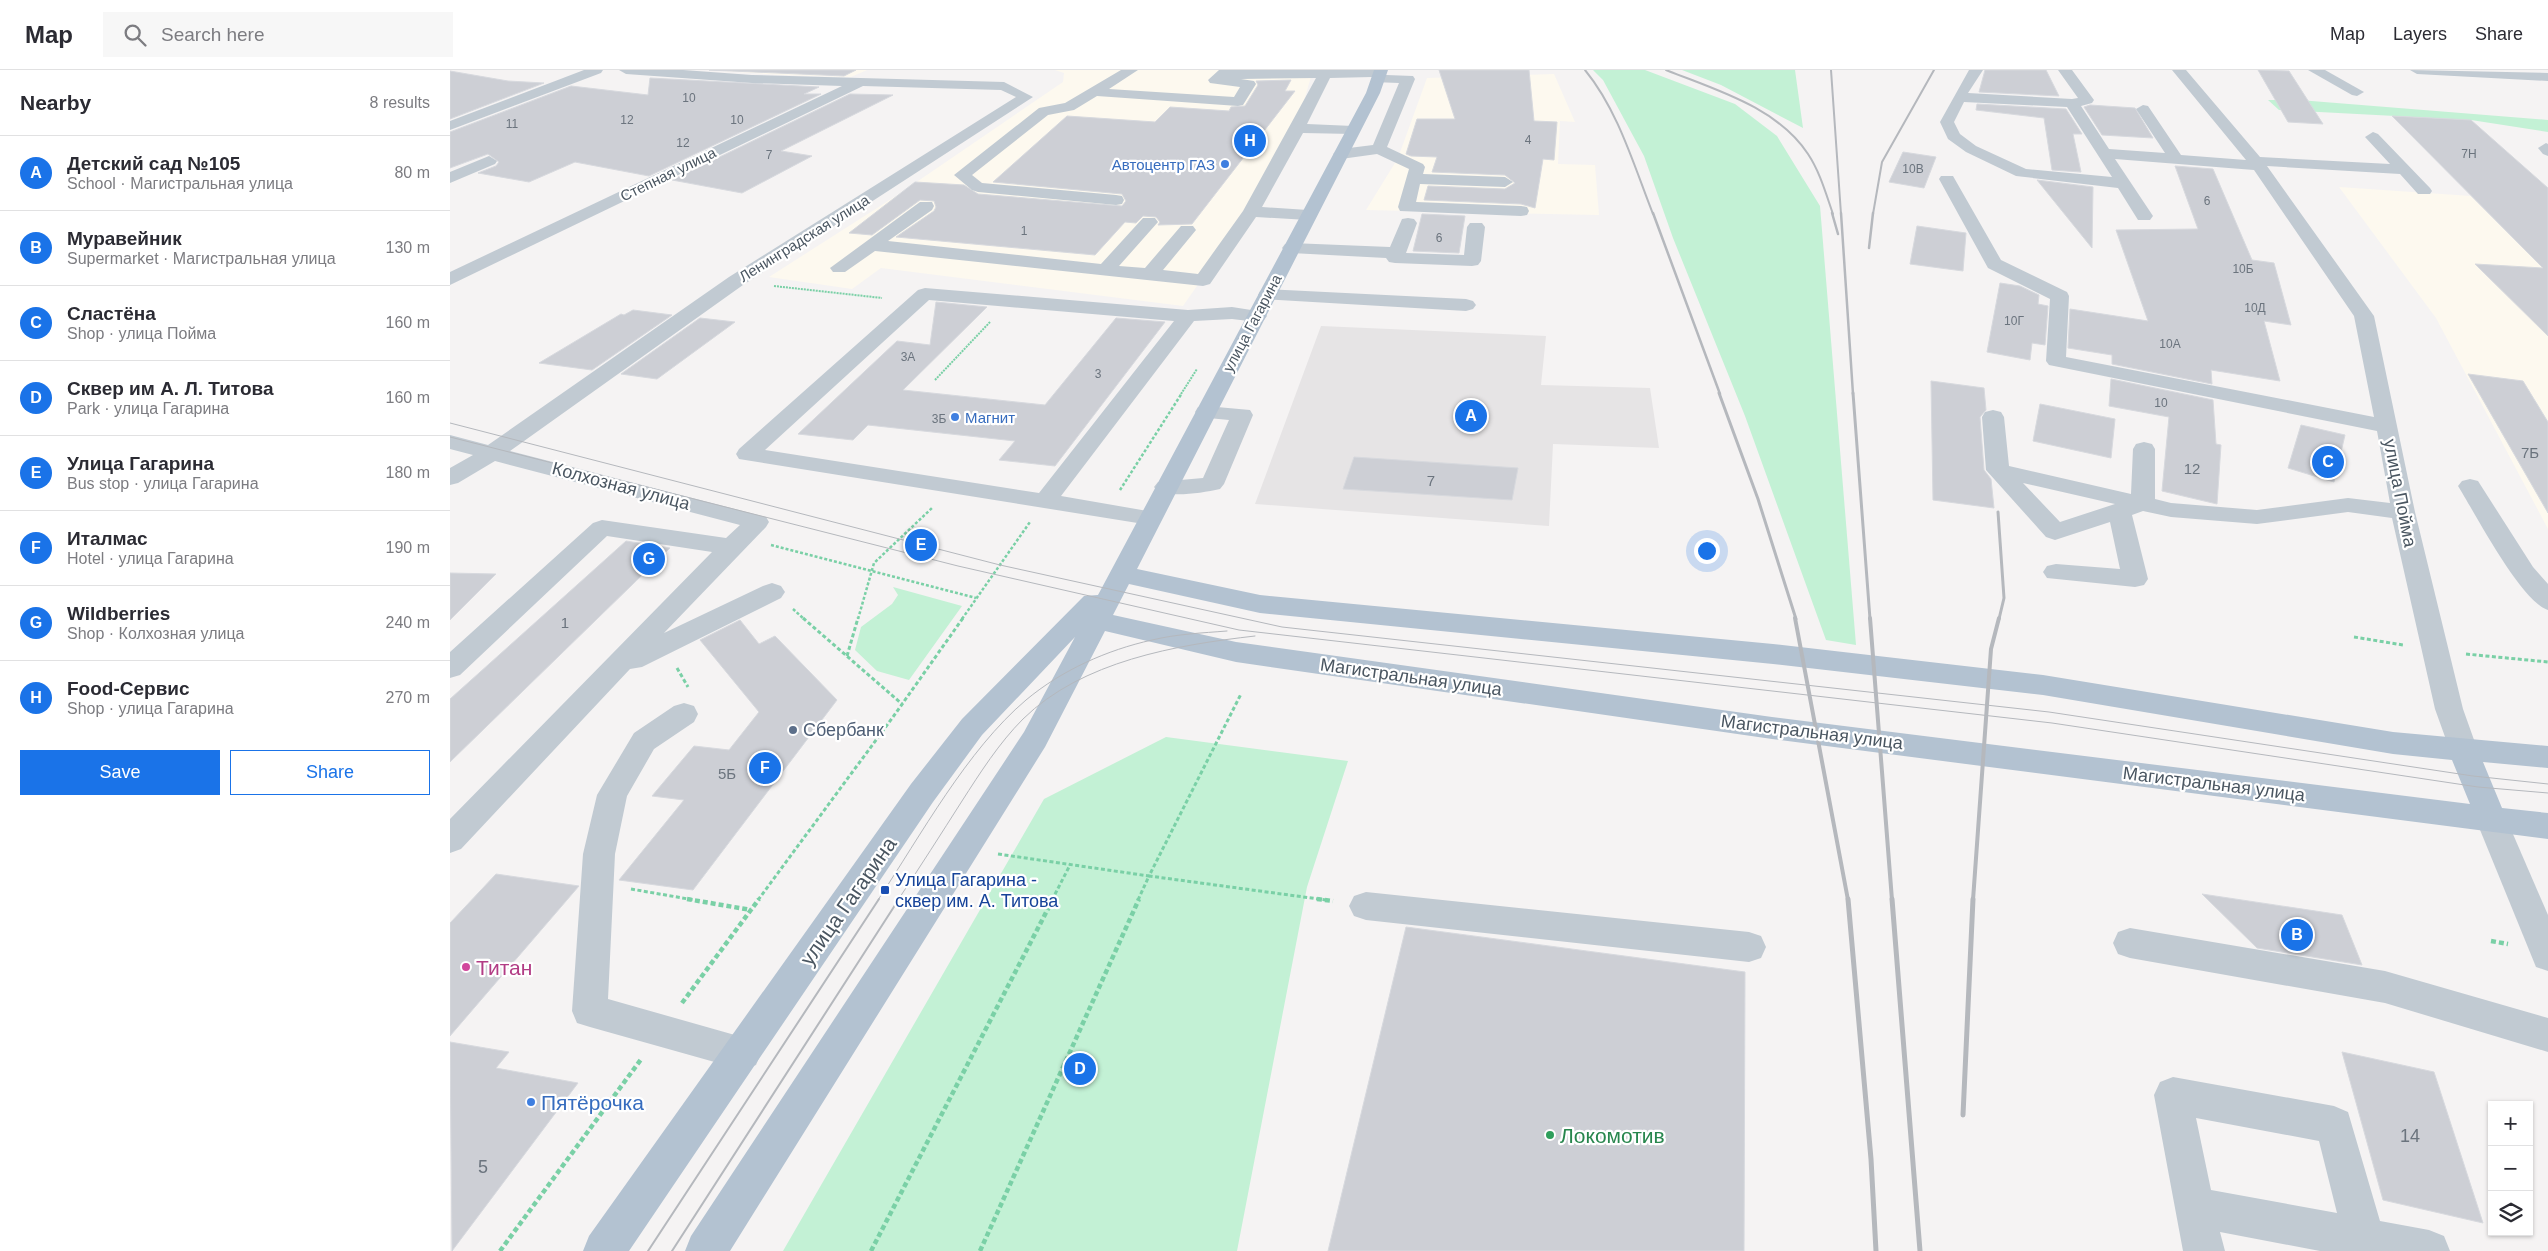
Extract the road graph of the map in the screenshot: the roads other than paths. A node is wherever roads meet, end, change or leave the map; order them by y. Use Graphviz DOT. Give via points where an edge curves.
graph roads {
  1 [pos="596,70"];
  2 [pos="626,70"];
  3 [pos="887,70"];
  4 [pos="1131,70"];
  5 [pos="1976,70"];
  6 [pos="2065,70"];
  7 [pos="2180,70"];
  8 [pos="2315,70"];
  9 [pos="2417,70"];
  10 [pos="2439,71"];
  11 [pos="1225,72"];
  12 [pos="1325,74"];
  13 [pos="1380,74"];
  14 [pos="2548,77"];
  15 [pos="864,80"];
  16 [pos="2503,89"];
  17 [pos="1094,92"];
  18 [pos="2357,92"];
  19 [pos="1959,97"];
  20 [pos="2072,103"];
  21 [pos="2143,109"];
  22 [pos="451,125"];
  23 [pos="1298,128"];
  24 [pos="1353,130"];
  25 [pos="2373,136"];
  26 [pos="1379,148"];
  27 [pos="2104,153"];
  28 [pos="1340,154"];
  29 [pos="2176,159"];
  30 [pos="489,161"];
  31 [pos="2257,163"];
  32 [pos="450,168"];
  33 [pos="2405,170"];
  34 [pos="466,171"];
  35 [pos="450,178"];
  36 [pos="1414,179"];
  37 [pos="1947,179"];
  38 [pos="1505,182"];
  39 [pos="2123,183"];
  40 [pos="2424,191"];
  41 [pos="1116,200"];
  42 [pos="926,206"];
  43 [pos="1521,211"];
  44 [pos="1252,212"];
  45 [pos="1308,215"];
  46 [pos="2144,216"];
  47 [pos="1150,222"];
  48 [pos="1408,223"];
  49 [pos="1476,227"];
  50 [pos="1187,230"];
  51 [pos="871,245"];
  52 [pos="1291,248"];
  53 [pos="1397,253"];
  54 [pos="839,268"];
  55 [pos="1105,270"];
  56 [pos="1149,275"];
  57 [pos="450,279"];
  58 [pos="1267,295"];
  59 [pos="1466,305"];
  60 [pos="1188,316"];
  61 [pos="1257,316"];
  62 [pos="1206,412"];
  63 [pos="1993,417"];
  64 [pos="2387,426"];
  65 [pos="450,442"];
  66 [pos="2144,449"];
  67 [pos="492,453"];
  68 [pos="1998,470"];
  69 [pos="450,478"];
  70 [pos="2470,486"];
  71 [pos="1166,487"];
  72 [pos="1044,502"];
  73 [pos="2143,503"];
  74 [pos="2119,511"];
  75 [pos="2403,512"];
  76 [pos="1150,518"];
  77 [pos="736,542"];
  78 [pos="2056,572"];
  79 [pos="1120,574"];
  80 [pos="772,592"];
  81 [pos="2548,601"];
  82 [pos="1088,618"];
  83 [pos="450,668"];
  84 [pos="615,668"];
  85 [pos="687,703"];
  86 [pos="2463,751"];
  87 [pos="2548,757"];
  88 [pos="2492,820"];
  89 [pos="2548,826"];
  90 [pos="450,840"];
  91 [pos="1366,906"];
  92 [pos="2130,943"];
  93 [pos="1749,947"];
  94 [pos="2548,956"];
  95 [pos="2548,1035"];
  96 [pos="743,1054"];
  97 [pos="2194,1206"];
  98 [pos="2364,1239"];
  99 [pos="604,1251"];
  100 [pos="706,1251"];
  101 [pos="2204,1251"];
  102 [pos="2429,1251"];
  1 -- 22 [label="street"];
  2 -- 15 [label="street" via="752,79"];
  3 -- 15 [label="street, Степная улица"];
  4 -- 17 [label="street"];
  5 -- 19 [label="street"];
  6 -- 20 [label="street" via="2087,100"];
  7 -- 31 [label="street, улица Пойма"];
  8 -- 18 [label="street"];
  9 -- 10 [label="street"];
  10 -- 14 [label="street"];
  10 -- 16 [label="street"];
  11 -- 12 [label="street"];
  11 -- 17 [label="street" via="1215,80 1249,84 1238,102"];
  12 -- 13 [label="street"];
  12 -- 23 [label="street"];
  13 -- 24 [label="main road, улица Гагарина"];
  13 -- 26 [label="street" via="1408,79"];
  15 -- 57 [label="street, Степная улица"];
  15 -- 67 [label="street, Ленинградская улица" via="1004,86 1026,97 736,282"];
  17 -- 41 [label="street" via="1069,106 1044,112 962,175 978,187"];
  19 -- 20 [label="street"];
  19 -- 39 [label="street" via="1947,122 1953,136 1971,149 2022,173"];
  20 -- 27 [label="street"];
  21 -- 29 [label="street"];
  23 -- 24 [label="street"];
  23 -- 44 [label="street"];
  24 -- 28 [label="main road, улица Гагарина"];
  25 -- 33 [label="street"];
  26 -- 28 [label="street"];
  26 -- 36 [label="street" via="1417,167"];
  27 -- 29 [label="street"];
  27 -- 39 [label="street"];
  28 -- 45 [label="main road, улица Гагарина"];
  29 -- 31 [label="street"];
  30 -- 34 [label="street"];
  31 -- 33 [label="street"];
  31 -- 64 [label="street, улица Пойма" via="2364,316"];
  32 -- 34 [label="street"];
  33 -- 40 [label="street"];
  34 -- 35 [label="street"];
  36 -- 38 [label="street"];
  36 -- 43 [label="street" via="1406,207"];
  37 -- 64 [label="street" via="1994,264 2060,296 2056,361"];
  39 -- 46 [label="street"];
  42 -- 51 [label="street"];
  44 -- 45 [label="street"];
  44 -- 56 [label="street" via="1203,280"];
  45 -- 52 [label="main road, улица Гагарина"];
  47 -- 55 [label="street"];
  48 -- 53 [label="street"];
  49 -- 53 [label="street" via="1472,261 1395,258"];
  50 -- 56 [label="street"];
  51 -- 54 [label="street"];
  51 -- 55 [label="street"];
  52 -- 53 [label="street"];
  52 -- 58 [label="main road, улица Гагарина"];
  55 -- 56 [label="street"];
  58 -- 59 [label="street"];
  58 -- 61 [label="main road, улица Гагарина"];
  60 -- 61 [label="street"];
  60 -- 72 [label="street"];
  60 -- 72 [label="street" via="925,294 747,454"];
  61 -- 62 [label="main road, улица Гагарина"];
  62 -- 71 [label="main road, улица Гагарина"];
  62 -- 71 [label="street" via="1242,415 1212,484"];
  63 -- 68 [label="street"];
  64 -- 75 [label="street, улица Пойма"];
  65 -- 67 [label="street, Колхозная улица"];
  66 -- 73 [label="street"];
  67 -- 69 [label="street, Ленинградская улица"];
  67 -- 77 [label="street, Колхозная улица" via="757,522"];
  68 -- 73 [label="street"];
  68 -- 74 [label="street" via="2055,532"];
  70 -- 81 [label="street" via="2524,573"];
  71 -- 76 [label="main road, улица Гагарина"];
  72 -- 76 [label="street"];
  73 -- 74 [label="street"];
  73 -- 75 [label="street" via="2171,510 2257,516 2348,505"];
  74 -- 78 [label="street" via="2135,579"];
  75 -- 86 [label="street, улица Пойма" via="2449,710"];
  76 -- 79 [label="main road, улица Гагарина"];
  77 -- 83 [label="street" via="602,528"];
  77 -- 84 [label="street"];
  79 -- 82 [label="main road, улица Гагарина"];
  79 -- 86 [label="main road" via="1260,604 1773,654 2043,685 2384,742"];
  80 -- 84 [label="street"];
  82 -- 88 [label="main road, Магистральная улица" via="1236,652 1772,728"];
  82 -- 96 [label="main road, улица Гагарина" via="972,727 922,793"];
  82 -- 100 [label="main road, улица Гагарина" via="1035,739"];
  84 -- 90 [label="street"];
  85 -- 96 [label="street" via="644,741 612,795 599,854 590,1010"];
  86 -- 87 [label="main road"];
  86 -- 88 [label="main road, улица Пойма"];
  88 -- 89 [label="main road, Магистральная улица"];
  88 -- 94 [label="street, улица Пойма"];
  91 -- 93 [label="street"];
  92 -- 95 [label="street" via="2385,987"];
  96 -- 99 [label="main road, улица Гагарина"];
  97 -- 98 [label="street"];
  97 -- 98 [label="street" via="2173,1094 2334,1125"];
  97 -- 101 [label="street"];
  98 -- 102 [label="street"];
}
